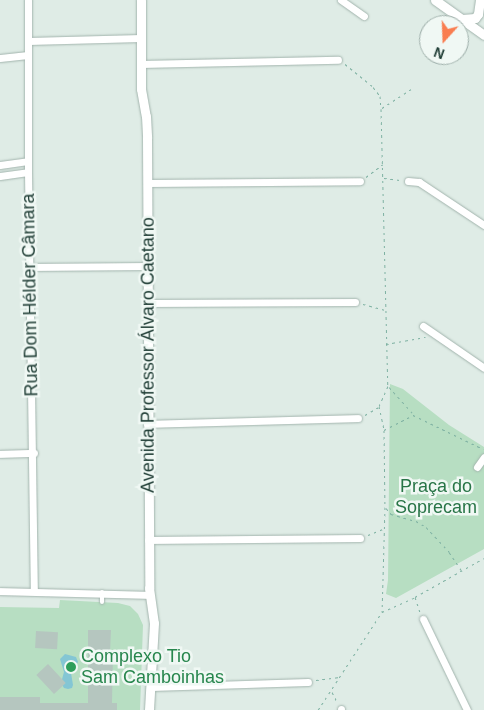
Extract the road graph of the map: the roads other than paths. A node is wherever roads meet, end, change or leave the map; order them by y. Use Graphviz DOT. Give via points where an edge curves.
graph roads {
  1 [pos="28,0"];
  2 [pos="141,0"];
  3 [pos="341,0"];
  4 [pos="434,0"];
  5 [pos="480,0"];
  6 [pos="484,2"];
  7 [pos="455,15"];
  8 [pos="364,16"];
  9 [pos="469,19"];
  10 [pos="469,24"];
  11 [pos="484,34"];
  12 [pos="141,38"];
  13 [pos="28,41"];
  14 [pos="28,55"];
  15 [pos="0,58"];
  16 [pos="338,60"];
  17 [pos="140,64"];
  18 [pos="28,160"];
  19 [pos="0,165"];
  20 [pos="28,172"];
  21 [pos="0,176"];
  22 [pos="360,181"];
  23 [pos="408,181"];
  24 [pos="147,183"];
  25 [pos="484,225"];
  26 [pos="147,266"];
  27 [pos="30,267"];
  28 [pos="355,302"];
  29 [pos="148,303"];
  30 [pos="422,326"];
  31 [pos="484,368"];
  32 [pos="358,418"];
  33 [pos="147,424"];
  34 [pos="34,453"];
  35 [pos="0,454"];
  36 [pos="484,457"];
  37 [pos="477,467"];
  38 [pos="360,538"];
  39 [pos="148,540"];
  40 [pos="0,591"];
  41 [pos="34,591"];
  42 [pos="102,592"];
  43 [pos="150,595"];
  44 [pos="102,602"];
  45 [pos="423,619"];
  46 [pos="308,682"];
  47 [pos="151,687"];
  48 [pos="150,710"];
  49 [pos="468,710"];
  1 -- 13 [label="street, Rua Dom Hélder Câmara"];
  2 -- 12 [label="street, Avenida Professor Álvaro Caetano"];
  3 -- 8 [label="street"];
  4 -- 7 [label="street"];
  5 -- 6 [label="street"];
  5 -- 9 [label="street" via="478,14"];
  10 -- 11 [label="street"];
  12 -- 13 [label="street"];
  12 -- 17 [label="street, Avenida Professor Álvaro Caetano"];
  13 -- 14 [label="street, Rua Dom Hélder Câmara"];
  14 -- 15 [label="street"];
  14 -- 18 [label="street, Rua Dom Hélder Câmara"];
  16 -- 17 [label="street"];
  17 -- 24 [label="street, Avenida Professor Álvaro Caetano" via="146,116"];
  18 -- 19 [label="street"];
  18 -- 20 [label="street, Rua Dom Hélder Câmara"];
  20 -- 21 [label="street"];
  20 -- 27 [label="street, Rua Dom Hélder Câmara"];
  22 -- 24 [label="street"];
  23 -- 25 [label="street" via="419,182"];
  24 -- 26 [label="street, Avenida Professor Álvaro Caetano"];
  26 -- 27 [label="street"];
  26 -- 29 [label="street, Avenida Professor Álvaro Caetano"];
  27 -- 34 [label="street, Rua Dom Hélder Câmara"];
  28 -- 29 [label="street"];
  29 -- 33 [label="street, Avenida Professor Álvaro Caetano"];
  30 -- 31 [label="street"];
  32 -- 33 [label="street"];
  33 -- 39 [label="street, Avenida Professor Álvaro Caetano"];
  34 -- 35 [label="street"];
  34 -- 41 [label="street, Rua Dom Hélder Câmara"];
  36 -- 37 [label="street"];
  38 -- 39 [label="street"];
  39 -- 43 [label="street, Avenida Professor Álvaro Caetano"];
  40 -- 41 [label="street"];
  41 -- 42 [label="street"];
  42 -- 43 [label="street"];
  42 -- 44 [label="lane"];
  43 -- 47 [label="street, Avenida Professor Álvaro Caetano" via="154,623"];
  45 -- 49 [label="street"];
  46 -- 47 [label="street"];
  47 -- 48 [label="street, Avenida Professor Álvaro Caetano"];
}
